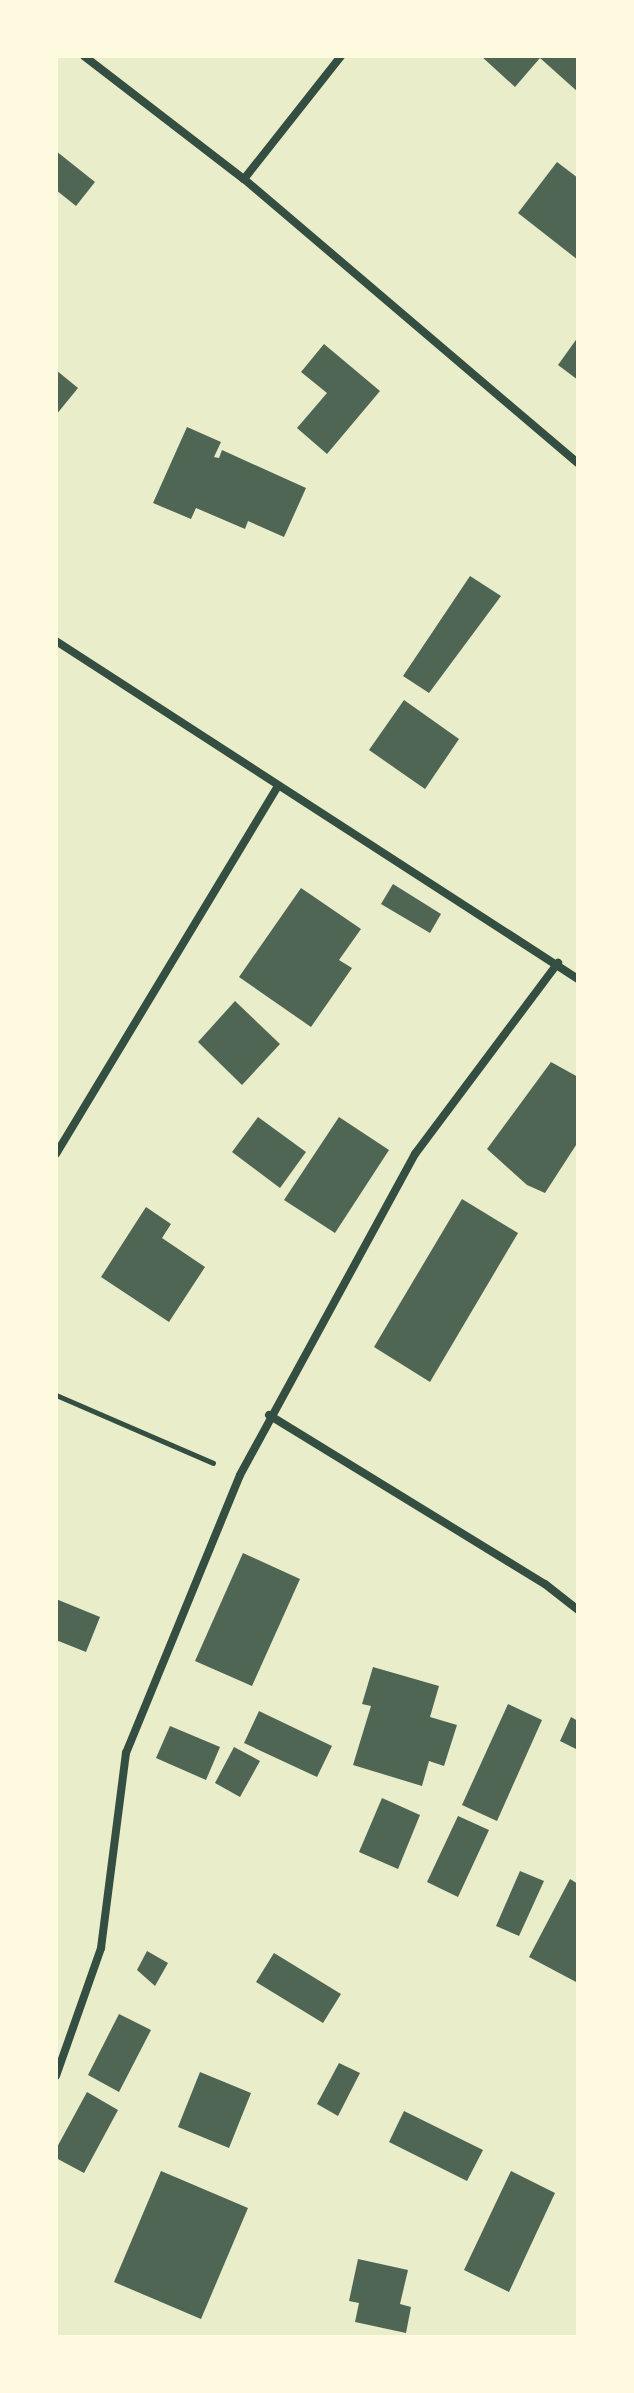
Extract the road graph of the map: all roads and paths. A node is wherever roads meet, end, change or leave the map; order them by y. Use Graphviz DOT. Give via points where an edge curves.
graph roads {
  1 [pos="84,56"];
  2 [pos="341,56"];
  3 [pos="244,179"];
  4 [pos="578,463"];
  5 [pos="56,641"];
  6 [pos="277,788"];
  7 [pos="558,963"];
  8 [pos="578,979"];
  9 [pos="56,1154"];
  10 [pos="56,1395"];
  11 [pos="269,1415"];
  12 [pos="240,1475"];
  13 [pos="578,1610"];
  14 [pos="56,2076"];
  1 -- 3 [label="street"];
  2 -- 3 [label="street"];
  3 -- 4 [label="street"];
  5 -- 6 [label="street"];
  6 -- 7 [label="street"];
  6 -- 9 [label="street"];
  7 -- 8 [label="street"];
  7 -- 11 [label="street" via="415,1154"];
  10 -- 12 [label="path"];
  11 -- 12 [label="street"];
  11 -- 13 [label="street" via="545,1584"];
  12 -- 14 [label="street" via="126,1753 101,1948"];
}
